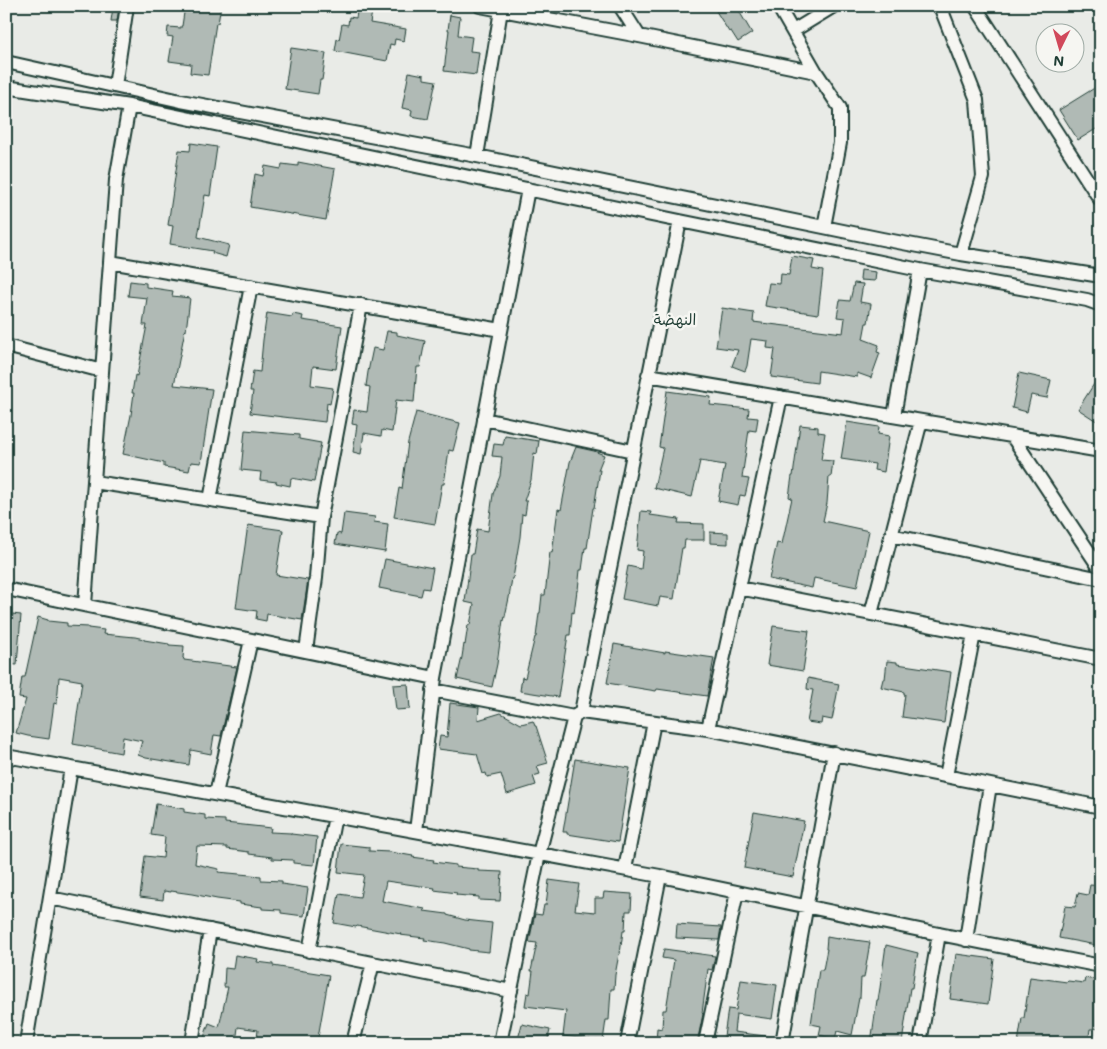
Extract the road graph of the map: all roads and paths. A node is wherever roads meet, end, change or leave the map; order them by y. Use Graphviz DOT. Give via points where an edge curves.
graph roads {
  1 [pos="127,6"];
  2 [pos="480,6"];
  3 [pos="620,6"];
  4 [pos="778,6"];
  5 [pos="834,6"];
  6 [pos="940,6"];
  7 [pos="975,6"];
  8 [pos="501,10"];
  9 [pos="793,31"];
  10 [pos="640,36"];
  11 [pos="6,62"];
  12 [pos="816,72"];
  13 [pos="114,86"];
  14 [pos="6,87"];
  15 [pos="129,106"];
  16 [pos="477,156"];
  17 [pos="528,189"];
  18 [pos="1101,201"];
  19 [pos="680,222"];
  20 [pos="824,227"];
  21 [pos="961,254"];
  22 [pos="110,262"];
  23 [pos="920,270"];
  24 [pos="1101,276"];
  25 [pos="252,286"];
  26 [pos="361,305"];
  27 [pos="1101,305"];
  28 [pos="501,330"];
  29 [pos="6,346"];
  30 [pos="102,371"];
  31 [pos="648,375"];
  32 [pos="781,398"];
  33 [pos="894,416"];
  34 [pos="484,419"];
  35 [pos="921,421"];
  36 [pos="1012,436"];
  37 [pos="633,451"];
  38 [pos="1101,451"];
  39 [pos="94,482"];
  40 [pos="210,500"];
  41 [pos="321,517"];
  42 [pos="891,535"];
  43 [pos="1101,570"];
  44 [pos="1101,579"];
  45 [pos="739,588"];
  46 [pos="6,589"];
  47 [pos="85,605"];
  48 [pos="870,614"];
  49 [pos="974,634"];
  50 [pos="251,640"];
  51 [pos="306,651"];
  52 [pos="1101,659"];
  53 [pos="434,684"];
  54 [pos="578,714"];
  55 [pos="654,722"];
  56 [pos="708,729"];
  57 [pos="834,754"];
  58 [pos="6,756"];
  59 [pos="71,768"];
  60 [pos="946,776"];
  61 [pos="990,785"];
  62 [pos="216,794"];
  63 [pos="1101,807"];
  64 [pos="335,816"];
  65 [pos="416,831"];
  66 [pos="539,854"];
  67 [pos="625,869"];
  68 [pos="660,876"];
  69 [pos="737,892"];
  70 [pos="50,898"];
  71 [pos="807,907"];
  72 [pos="210,930"];
  73 [pos="939,934"];
  74 [pos="966,940"];
  75 [pos="310,951"];
  76 [pos="373,963"];
  77 [pos="1101,966"];
  78 [pos="511,991"];
  79 [pos="26,1043"];
  80 [pos="192,1043"];
  81 [pos="353,1043"];
  82 [pos="500,1043"];
  83 [pos="627,1043"];
  84 [pos="705,1043"];
  85 [pos="782,1043"];
  86 [pos="920,1043"];
  1 -- 13 [label="street"];
  2 -- 8 [label="street"];
  3 -- 10 [label="street"];
  4 -- 9 [label="street"];
  5 -- 9 [label="street"];
  6 -- 21 [label="street" via="977,100 983,177"];
  7 -- 18 [label="street"];
  8 -- 10 [label="street"];
  8 -- 16 [label="street"];
  9 -- 12 [label="street"];
  10 -- 12 [label="street"];
  11 -- 13 [label="street"];
  12 -- 20 [label="street" via="840,108 840,143"];
  13 -- 16 [label="street"];
  14 -- 15 [label="street"];
  15 -- 17 [label="street"];
  15 -- 22 [label="street" via="116,180"];
  16 -- 20 [label="street"];
  17 -- 19 [label="street"];
  17 -- 28 [label="street"];
  19 -- 23 [label="street"];
  19 -- 31 [label="street"];
  20 -- 21 [label="street"];
  21 -- 24 [label="street"];
  22 -- 25 [label="street"];
  22 -- 30 [label="street"];
  23 -- 27 [label="street"];
  23 -- 33 [label="street"];
  25 -- 26 [label="street"];
  25 -- 40 [label="street"];
  26 -- 28 [label="street"];
  26 -- 41 [label="street"];
  28 -- 34 [label="street"];
  29 -- 30 [label="street"];
  30 -- 39 [label="street"];
  31 -- 32 [label="street"];
  31 -- 37 [label="street"];
  32 -- 33 [label="street"];
  32 -- 45 [label="street"];
  33 -- 35 [label="street"];
  34 -- 37 [label="street"];
  34 -- 53 [label="street"];
  35 -- 36 [label="street"];
  35 -- 42 [label="street"];
  36 -- 38 [label="street"];
  36 -- 43 [label="street"];
  37 -- 54 [label="street"];
  39 -- 40 [label="street"];
  39 -- 47 [label="street"];
  40 -- 41 [label="street"];
  41 -- 51 [label="street"];
  42 -- 44 [label="street"];
  42 -- 48 [label="street"];
  45 -- 48 [label="street"];
  45 -- 56 [label="street"];
  46 -- 47 [label="street"];
  47 -- 50 [label="street"];
  48 -- 49 [label="street"];
  49 -- 52 [label="street"];
  49 -- 60 [label="street"];
  50 -- 51 [label="street"];
  50 -- 62 [label="street"];
  51 -- 53 [label="street"];
  53 -- 54 [label="street"];
  53 -- 65 [label="street"];
  54 -- 55 [label="street"];
  54 -- 66 [label="street"];
  55 -- 56 [label="street"];
  55 -- 67 [label="street"];
  56 -- 57 [label="street"];
  57 -- 60 [label="street"];
  57 -- 71 [label="street"];
  58 -- 59 [label="street"];
  59 -- 62 [label="street"];
  59 -- 70 [label="street"];
  60 -- 61 [label="street"];
  61 -- 63 [label="street"];
  61 -- 74 [label="street"];
  62 -- 64 [label="street"];
  64 -- 65 [label="street"];
  64 -- 75 [label="street"];
  65 -- 66 [label="street"];
  66 -- 67 [label="street"];
  66 -- 78 [label="street"];
  67 -- 68 [label="street"];
  68 -- 69 [label="street"];
  68 -- 83 [label="street"];
  69 -- 71 [label="street"];
  69 -- 84 [label="street"];
  70 -- 72 [label="street"];
  70 -- 79 [label="street"];
  71 -- 73 [label="street"];
  71 -- 85 [label="street"];
  72 -- 75 [label="street"];
  72 -- 80 [label="street"];
  73 -- 74 [label="street"];
  73 -- 86 [label="street"];
  74 -- 77 [label="street"];
  75 -- 76 [label="street"];
  76 -- 78 [label="street"];
  76 -- 81 [label="street"];
  78 -- 82 [label="street"];
}
